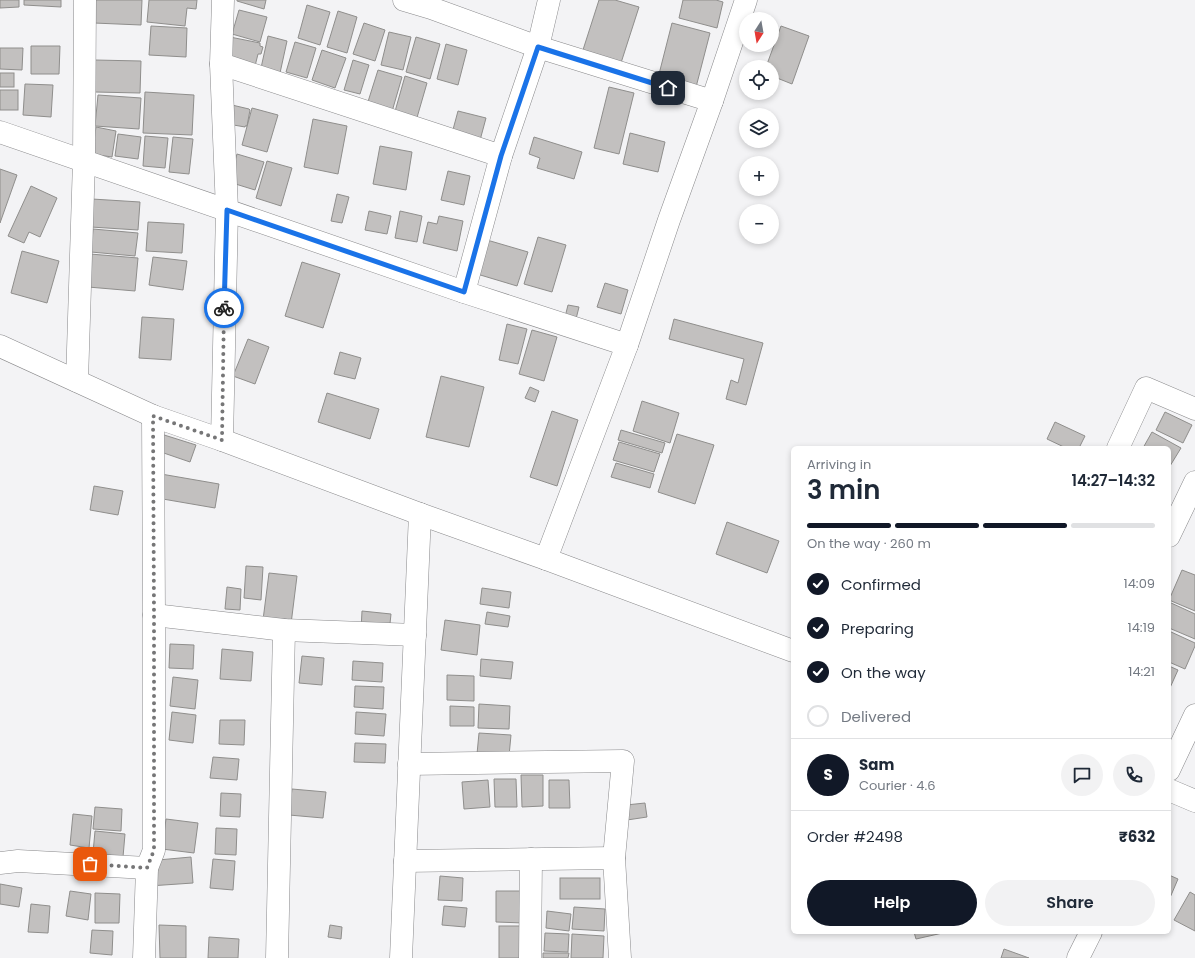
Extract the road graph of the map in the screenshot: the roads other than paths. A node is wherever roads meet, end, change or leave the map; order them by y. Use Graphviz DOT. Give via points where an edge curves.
graph roads {
  1 [pos="85,0"];
  2 [pos="223,0"];
  3 [pos="404,0"];
  4 [pos="549,0"];
  5 [pos="746,0"];
  6 [pos="432,4"];
  7 [pos="538,47"];
  8 [pos="221,64"];
  9 [pos="712,101"];
  10 [pos="0,132"];
  11 [pos="501,156"];
  12 [pos="84,161"];
  13 [pos="227,210"];
  14 [pos="464,292"];
  15 [pos="627,345"];
  16 [pos="0,346"];
  17 [pos="77,381"];
  18 [pos="1195,409"];
  19 [pos="153,416"];
  20 [pos="222,440"];
  21 [pos="1119,446"];
  22 [pos="1195,482"];
  23 [pos="420,514"];
  24 [pos="1171,532"];
  25 [pos="546,559"];
  26 [pos="154,615"];
  27 [pos="284,630"];
  28 [pos="415,635"];
  29 [pos="791,650"];
  30 [pos="1195,715"];
  31 [pos="409,764"];
  32 [pos="1171,766"];
  33 [pos="1171,791"];
  34 [pos="1195,801"];
  35 [pos="614,858"];
  36 [pos="531,859"];
  37 [pos="405,861"];
  38 [pos="0,863"];
  39 [pos="147,868"];
  40 [pos="1090,934"];
  41 [pos="144,958"];
  42 [pos="277,958"];
  43 [pos="401,958"];
  44 [pos="530,958"];
  45 [pos="620,958"];
  46 [pos="1078,958"];
  1 -- 12 [label="street"];
  2 -- 8 [label="street"];
  3 -- 6 [label="street"];
  4 -- 7 [label="street"];
  5 -- 9 [label="street"];
  6 -- 7 [label="street"];
  7 -- 9 [label="street"];
  7 -- 11 [label="street"];
  8 -- 11 [label="street"];
  8 -- 13 [label="street"];
  9 -- 15 [label="street"];
  10 -- 12 [label="street"];
  11 -- 14 [label="street"];
  12 -- 13 [label="street"];
  12 -- 17 [label="street"];
  13 -- 14 [label="street"];
  13 -- 20 [label="street"];
  14 -- 15 [label="street"];
  15 -- 25 [label="street"];
  16 -- 17 [label="street"];
  17 -- 19 [label="street"];
  18 -- 21 [label="street" via="1146,388"];
  19 -- 20 [label="street"];
  19 -- 26 [label="street"];
  20 -- 23 [label="street"];
  22 -- 24 [label="street"];
  23 -- 25 [label="street"];
  23 -- 28 [label="street"];
  25 -- 29 [label="street"];
  26 -- 27 [label="street"];
  26 -- 39 [label="street" via="154,850"];
  27 -- 28 [label="street"];
  27 -- 42 [label="street"];
  28 -- 31 [label="street"];
  30 -- 32 [label="street"];
  31 -- 35 [label="street" via="623,762"];
  31 -- 37 [label="street"];
  33 -- 34 [label="street"];
  35 -- 36 [label="street"];
  35 -- 45 [label="street"];
  36 -- 37 [label="street"];
  36 -- 44 [label="street"];
  37 -- 43 [label="street"];
  38 -- 39 [label="street" via="18,860"];
  39 -- 41 [label="street"];
  40 -- 46 [label="street"];
}
